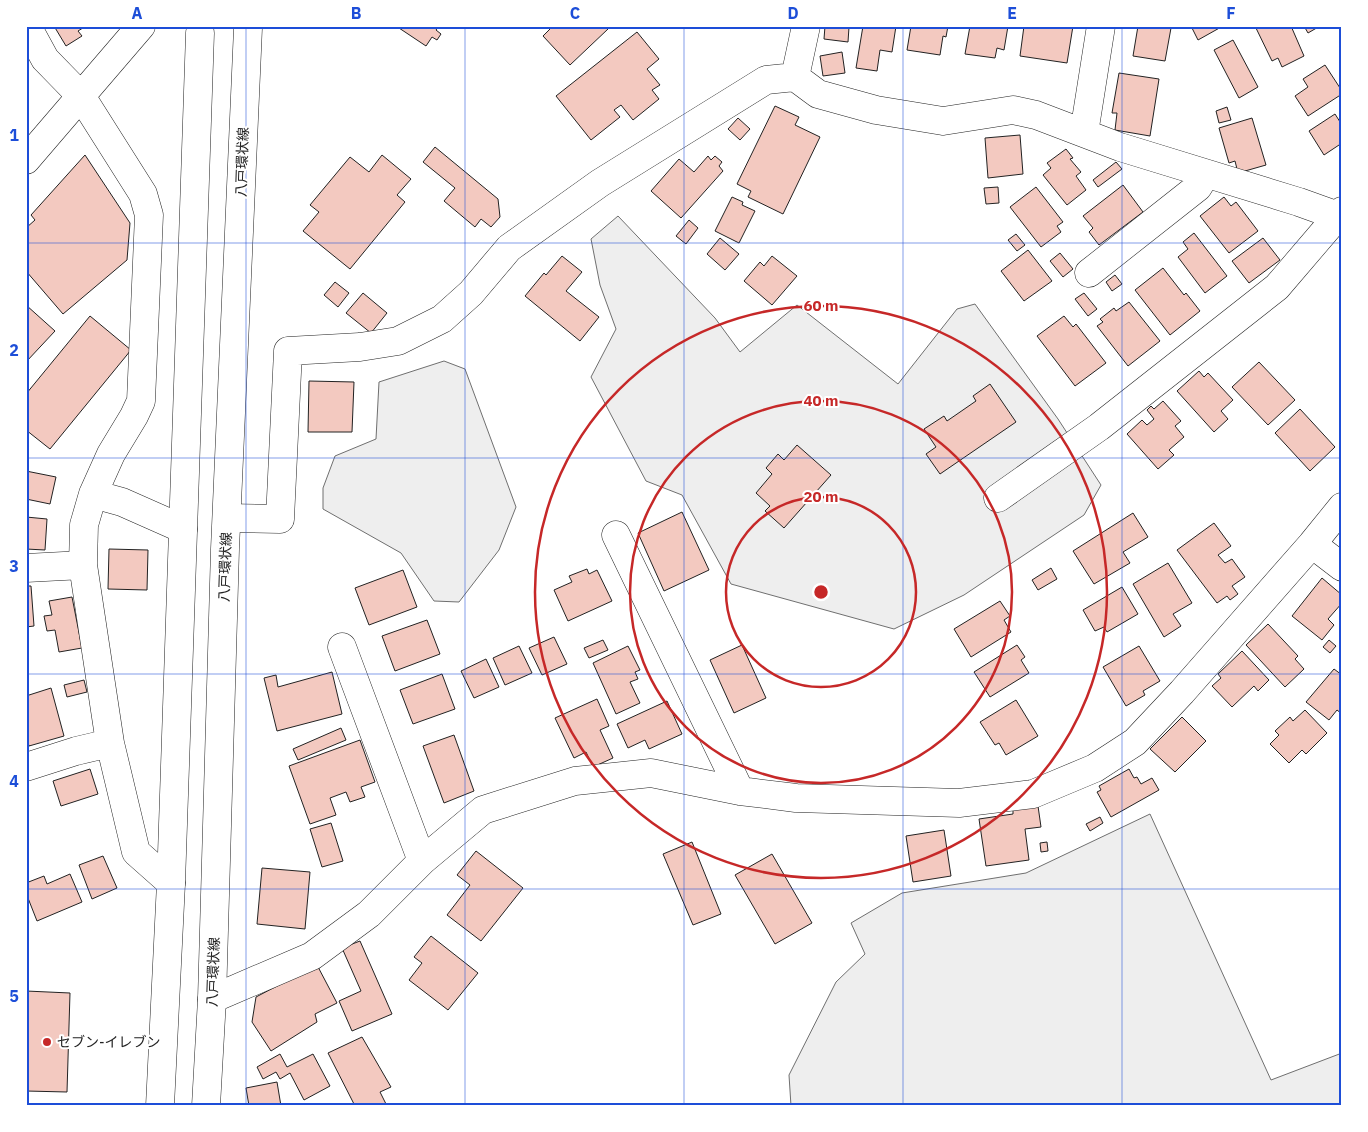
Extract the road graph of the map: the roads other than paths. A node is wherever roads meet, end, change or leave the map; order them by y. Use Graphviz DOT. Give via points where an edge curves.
graph roads {
  1 [pos="27,26"];
  2 [pos="141,26"];
  3 [pos="806,26"];
  4 [pos="1102,26"];
  5 [pos="248,28"];
  6 [pos="200,33"];
  7 [pos="35,58"];
  8 [pos="795,77"];
  9 [pos="81,96"];
  10 [pos="1084,133"];
  11 [pos="26,160"];
  12 [pos="1206,174"];
  13 [pos="1341,215"];
  14 [pos="1089,273"];
  15 [pos="93,494"];
  16 [pos="998,498"];
  17 [pos="1342,507"];
  18 [pos="227,518"];
  19 [pos="183,529"];
  20 [pos="616,535"];
  21 [pos="1312,544"];
  22 [pos="84,565"];
  23 [pos="1342,567"];
  24 [pos="26,568"];
  25 [pos="342,647"];
  26 [pos="110,742"];
  27 [pos="26,767"];
  28 [pos="740,790"];
  29 [pos="422,861"];
  30 [pos="171,883"];
  31 [pos="212,999"];
  32 [pos="160,1106"];
  33 [pos="206,1106"];
  1 -- 7 [label="street"];
  2 -- 9 [label="street"];
  3 -- 8 [label="street"];
  4 -- 10 [label="street"];
  5 -- 18 [label="street, 八戸環状線"];
  6 -- 19 [label="street"];
  7 -- 9 [label="street"];
  8 -- 10 [label="street" via="818,94 876,110 943,121 1013,110"];
  8 -- 18 [label="street" via="766,80 600,183 510,248 471,293 442,319 398,341 360,348 288,350 280,519"];
  9 -- 11 [label="street"];
  9 -- 15 [label="street" via="143,194 149,215 141,401"];
  10 -- 12 [label="street"];
  12 -- 13 [label="street"];
  12 -- 14 [label="street" via="1198,187"];
  13 -- 16 [label="street" via="1277,286 1098,426"];
  15 -- 19 [label="street" via="122,502"];
  15 -- 22 [label="street" via="84,524"];
  17 -- 21 [label="street"];
  18 -- 31 [label="street, 八戸環状線"];
  19 -- 30 [label="street"];
  20 -- 28 [label="street"];
  21 -- 23 [label="street"];
  21 -- 28 [label="street" via="1135,742 1095,768 1034,794 959,803 796,798"];
  22 -- 24 [label="street"];
  22 -- 26 [label="street"];
  25 -- 29 [label="street"];
  26 -- 27 [label="street"];
  26 -- 30 [label="street" via="136,852"];
  28 -- 29 [label="street" via="651,773 575,781 483,810"];
  29 -- 31 [label="street" via="369,914 312,956"];
  30 -- 32 [label="street"];
  31 -- 33 [label="street, 八戸環状線"];
}
